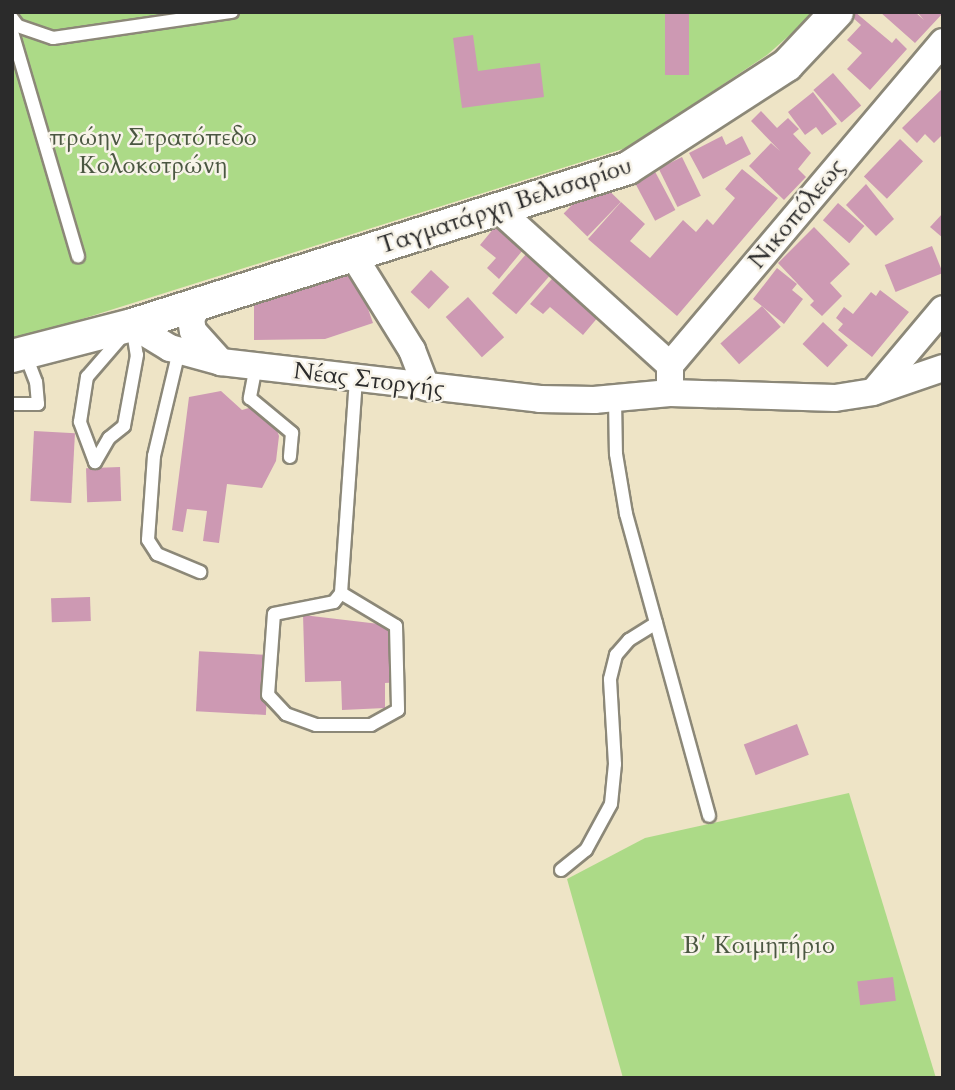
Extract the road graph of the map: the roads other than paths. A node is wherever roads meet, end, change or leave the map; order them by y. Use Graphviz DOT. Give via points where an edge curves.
graph roads {
  1 [pos="232,12"];
  2 [pos="837,12"];
  3 [pos="12,18"];
  4 [pos="12,32"];
  5 [pos="943,42"];
  6 [pos="499,209"];
  7 [pos="354,255"];
  8 [pos="78,256"];
  9 [pos="210,300"];
  10 [pos="943,309"];
  11 [pos="132,325"];
  12 [pos="179,351"];
  13 [pos="19,355"];
  14 [pos="221,362"];
  15 [pos="670,365"];
  16 [pos="256,366"];
  17 [pos="943,368"];
  18 [pos="356,378"];
  19 [pos="426,387"];
  20 [pos="873,392"];
  21 [pos="670,393"];
  22 [pos="615,399"];
  23 [pos="12,404"];
  24 [pos="290,457"];
  25 [pos="200,572"];
  26 [pos="341,593"];
  27 [pos="656,623"];
  28 [pos="709,816"];
  29 [pos="561,870"];
  1 -- 3 [label="lane" via="52,38 18,26"];
  2 -- 6 [label="street, Ταγματάρχη Βελισαρίου" via="787,65 657,154 606,176"];
  4 -- 8 [label="lane"];
  5 -- 15 [label="street, Νικοπόλεως"];
  6 -- 7 [label="street, Ταγματάρχη Βελισαρίου"];
  6 -- 15 [label="street"];
  7 -- 9 [label="street, Ταγματάρχη Βελισαρίου"];
  7 -- 19 [label="street" via="412,351"];
  9 -- 11 [label="street, Ταγματάρχη Βελισαρίου"];
  9 -- 14 [label="street" via="197,307 193,331"];
  10 -- 20 [label="street"];
  11 -- 11 [label="lane" via="137,355 124,426 109,438 95,462 80,422 87,377"];
  11 -- 12 [label="street, Νέας Στοργής"];
  11 -- 13 [label="street, Ταγματάρχη Βελισαρίου"];
  12 -- 14 [label="street, Νέας Στοργής"];
  12 -- 25 [label="lane" via="154,456 148,540 157,554"];
  13 -- 23 [label="lane" via="36,382 38,404"];
  14 -- 16 [label="street, Νέας Στοργής"];
  15 -- 21 [label="street"];
  16 -- 18 [label="street, Νέας Στοργής"];
  16 -- 24 [label="lane" via="250,398 292,433"];
  17 -- 20 [label="street, Νέας Στοργής"];
  18 -- 19 [label="street, Νέας Στοργής"];
  18 -- 26 [label="lane"];
  19 -- 22 [label="street, Νέας Στοργής" via="540,399"];
  20 -- 21 [label="street, Νέας Στοργής" via="835,398"];
  21 -- 22 [label="street, Νέας Στοργής"];
  22 -- 27 [label="lane" via="619,480"];
  26 -- 26 [label="lane" via="334,602 274,614 268,695 286,715 316,725 371,725 398,710 396,626"];
  27 -- 28 [label="lane"];
  27 -- 29 [label="lane" via="629,640 616,655 610,679 615,764 611,804 586,850"];
}
